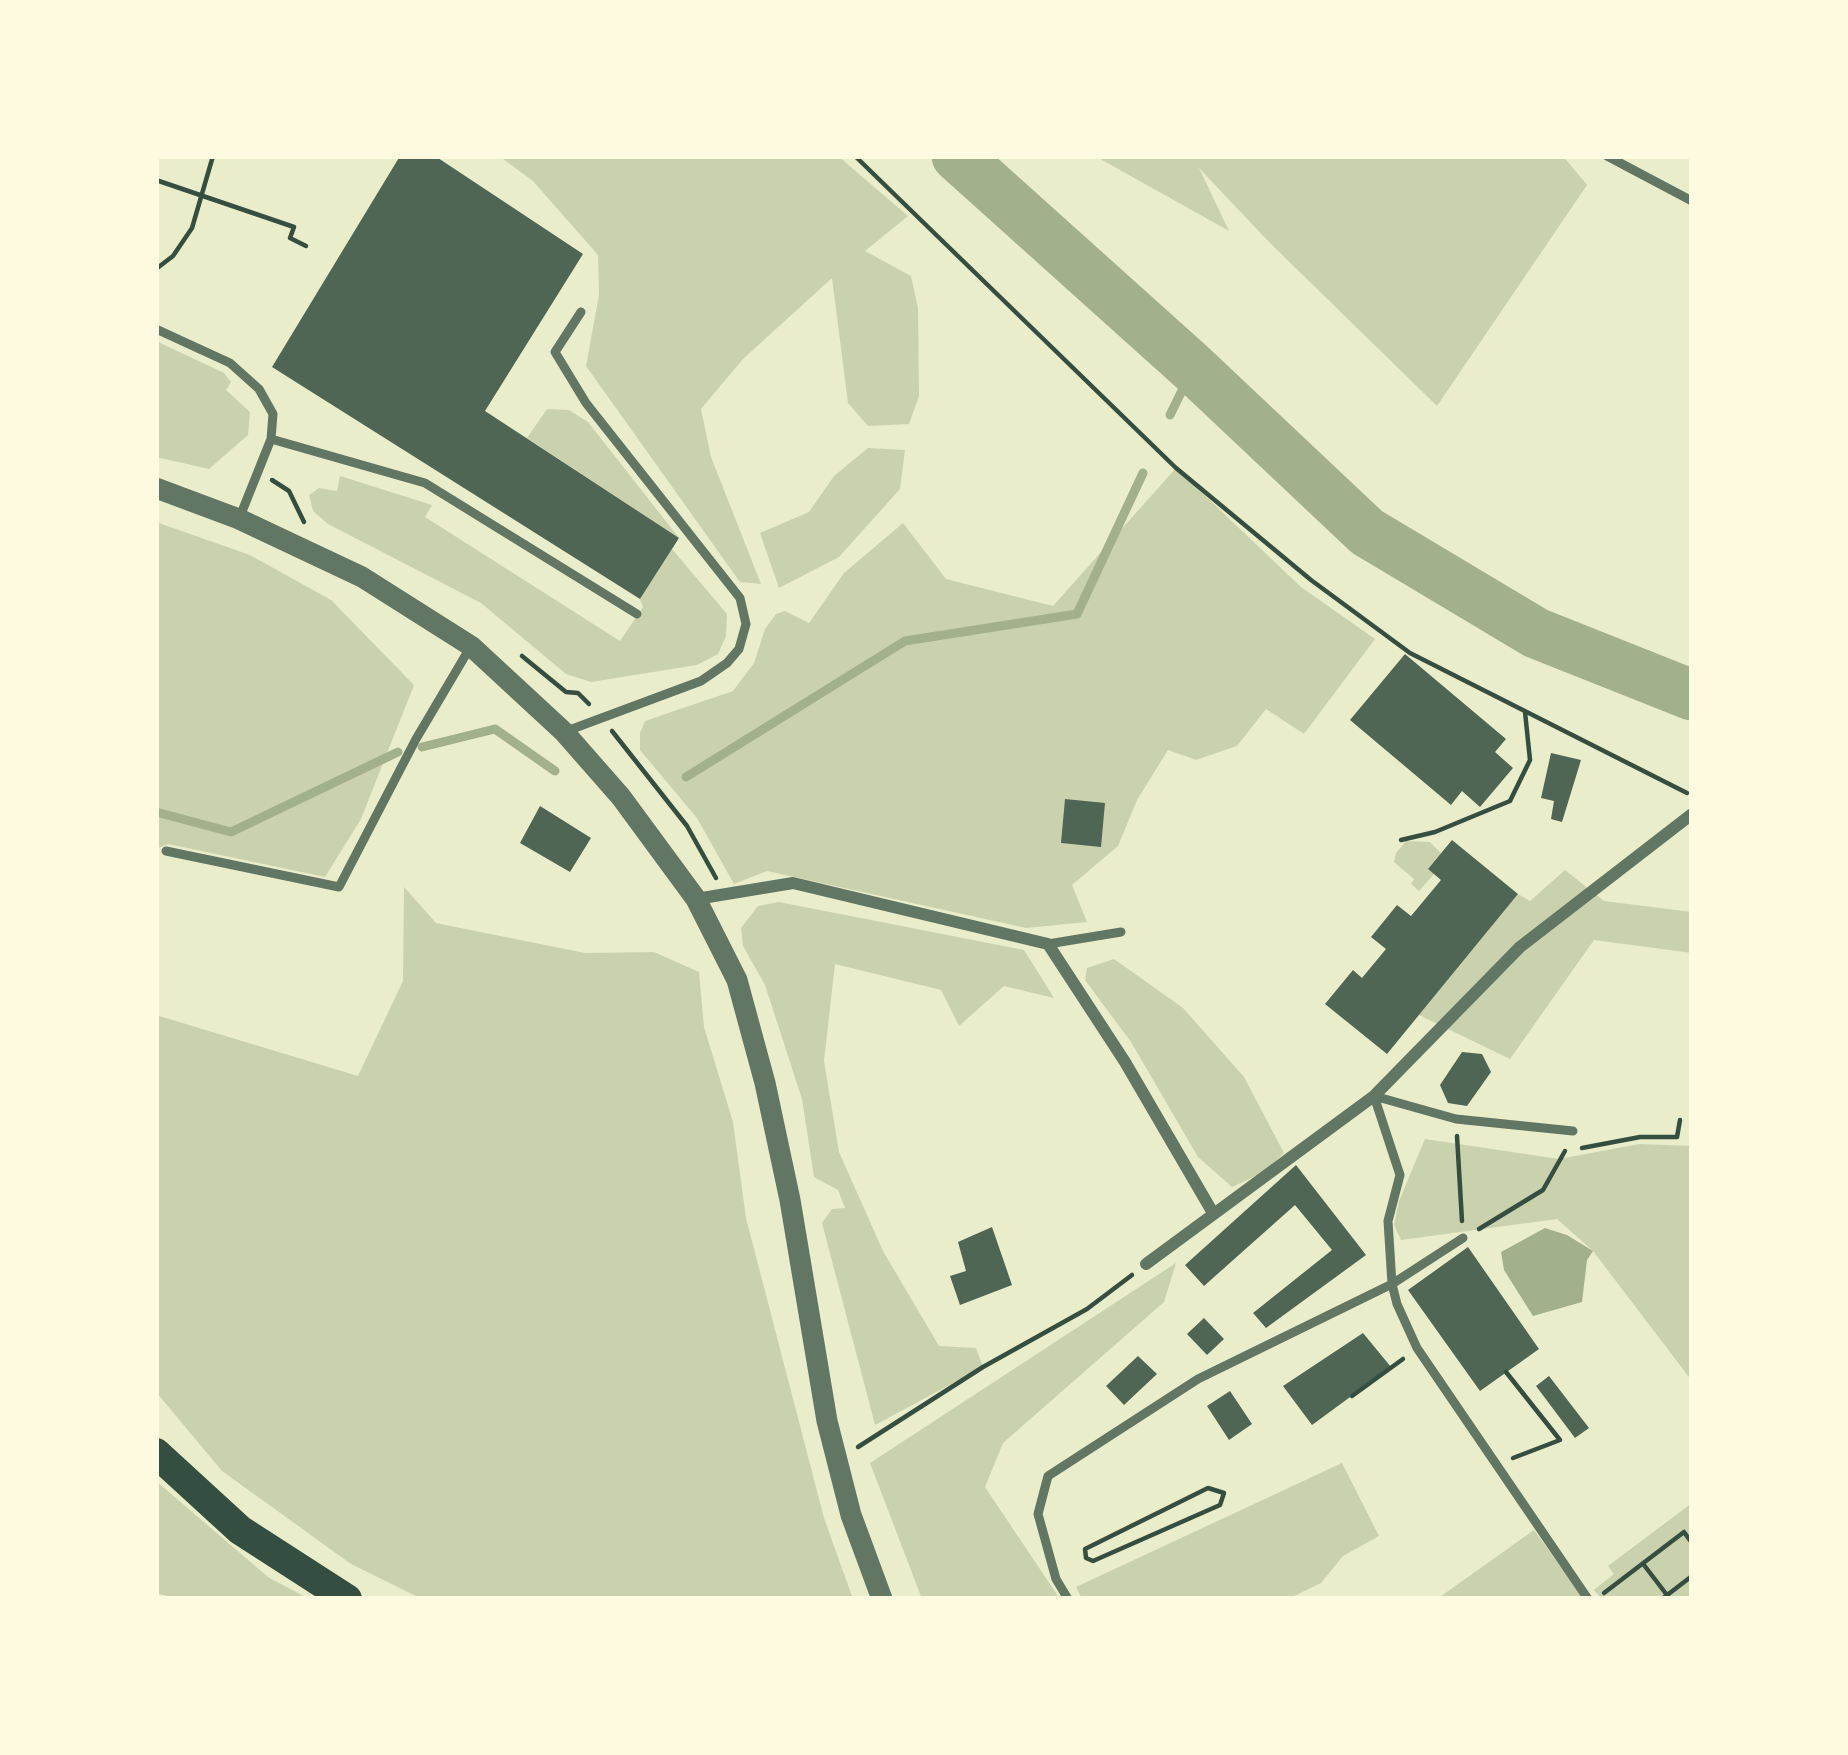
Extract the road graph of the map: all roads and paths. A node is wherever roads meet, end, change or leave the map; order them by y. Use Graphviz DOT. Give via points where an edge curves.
graph roads {
  1 [pos="213,156"];
  2 [pos="855,156"];
  3 [pos="1607,156"];
  4 [pos="156,180"];
  5 [pos="203,195"];
  6 [pos="1692,201"];
  7 [pos="306,246"];
  8 [pos="156,268"];
  9 [pos="581,312"];
  10 [pos="156,329"];
  11 [pos="271,440"];
  12 [pos="156,488"];
  13 [pos="239,519"];
  14 [pos="637,614"];
  15 [pos="471,646"];
  16 [pos="1525,712"];
  17 [pos="601,717"];
  18 [pos="564,732"];
  19 [pos="1692,796"];
  20 [pos="1692,814"];
  21 [pos="1401,840"];
  22 [pos="166,851"];
  23 [pos="724,892"];
  24 [pos="696,899"];
  25 [pos="1121,932"];
  26 [pos="1048,944"];
  27 [pos="1374,1096"];
  28 [pos="1680,1120"];
  29 [pos="1573,1131"];
  30 [pos="1457,1147"];
  31 [pos="1213,1213"];
  32 [pos="1463,1238"];
  33 [pos="1147,1264"];
  34 [pos="1392,1284"];
  35 [pos="1418,1348"];
  36 [pos="1506,1372"];
  37 [pos="1352,1396"];
  38 [pos="156,1454"];
  39 [pos="837,1460"];
  40 [pos="1496,1464"];
  41 [pos="1220,1505"];
  42 [pos="1692,1543"];
  43 [pos="1643,1563"];
  44 [pos="1692,1576"];
  45 [pos="1666,1598"];
  46 [pos="346,1599"];
  47 [pos="882,1599"];
  48 [pos="1068,1599"];
  49 [pos="1592,1599"];
  1 -- 5 [label="path"];
  2 -- 16 [label="path" via="1176,468 1410,653"];
  3 -- 6 [label="lane"];
  4 -- 5 [label="path"];
  5 -- 7 [label="path" via="294,227 290,238"];
  5 -- 8 [label="path" via="183,243"];
  9 -- 17 [label="lane" via="555,352 740,598 746,624 739,649 701,681"];
  10 -- 11 [label="lane" via="248,378 272,414"];
  11 -- 13 [label="lane"];
  11 -- 14 [label="lane" via="425,483"];
  12 -- 13 [label="street"];
  13 -- 15 [label="street" via="362,577"];
  15 -- 18 [label="street"];
  15 -- 22 [label="lane" via="339,887"];
  16 -- 19 [label="path"];
  16 -- 21 [label="path" via="1530,760 1510,801"];
  17 -- 18 [label="lane"];
  17 -- 23 [label="path" via="687,826"];
  18 -- 24 [label="street"];
  20 -- 27 [label="street" via="1520,947"];
  23 -- 24 [label="street"];
  23 -- 26 [label="street" via="793,883"];
  24 -- 39 [label="street" via="737,980 766,1083"];
  25 -- 26 [label="lane"];
  26 -- 31 [label="street"];
  27 -- 29 [label="lane" via="1456,1119"];
  27 -- 31 [label="street"];
  27 -- 34 [label="lane" via="1400,1175 1388,1221"];
  28 -- 32 [label="path" via="1677,1137 1563,1151 1543,1190"];
  30 -- 32 [label="path"];
  31 -- 33 [label="street"];
  32 -- 34 [label="lane"];
  33 -- 39 [label="path" via="1087,1310"];
  34 -- 35 [label="lane"];
  34 -- 48 [label="lane" via="1198,1379 1048,1476 1038,1514"];
  35 -- 37 [label="path"];
  35 -- 40 [label="lane"];
  36 -- 40 [label="path" via="1560,1440"];
  38 -- 46 [label="highway" via="240,1530"];
  39 -- 47 [label="street"];
  40 -- 49 [label="lane"];
  41 -- 41 [label="path" via="1093,1561 1086,1558 1085,1550 1208,1488 1224,1493"];
  42 -- 43 [label="path" via="1684,1532"];
  43 -- 45 [label="path"];
  43 -- 49 [label="path"];
  44 -- 45 [label="path"];
}
